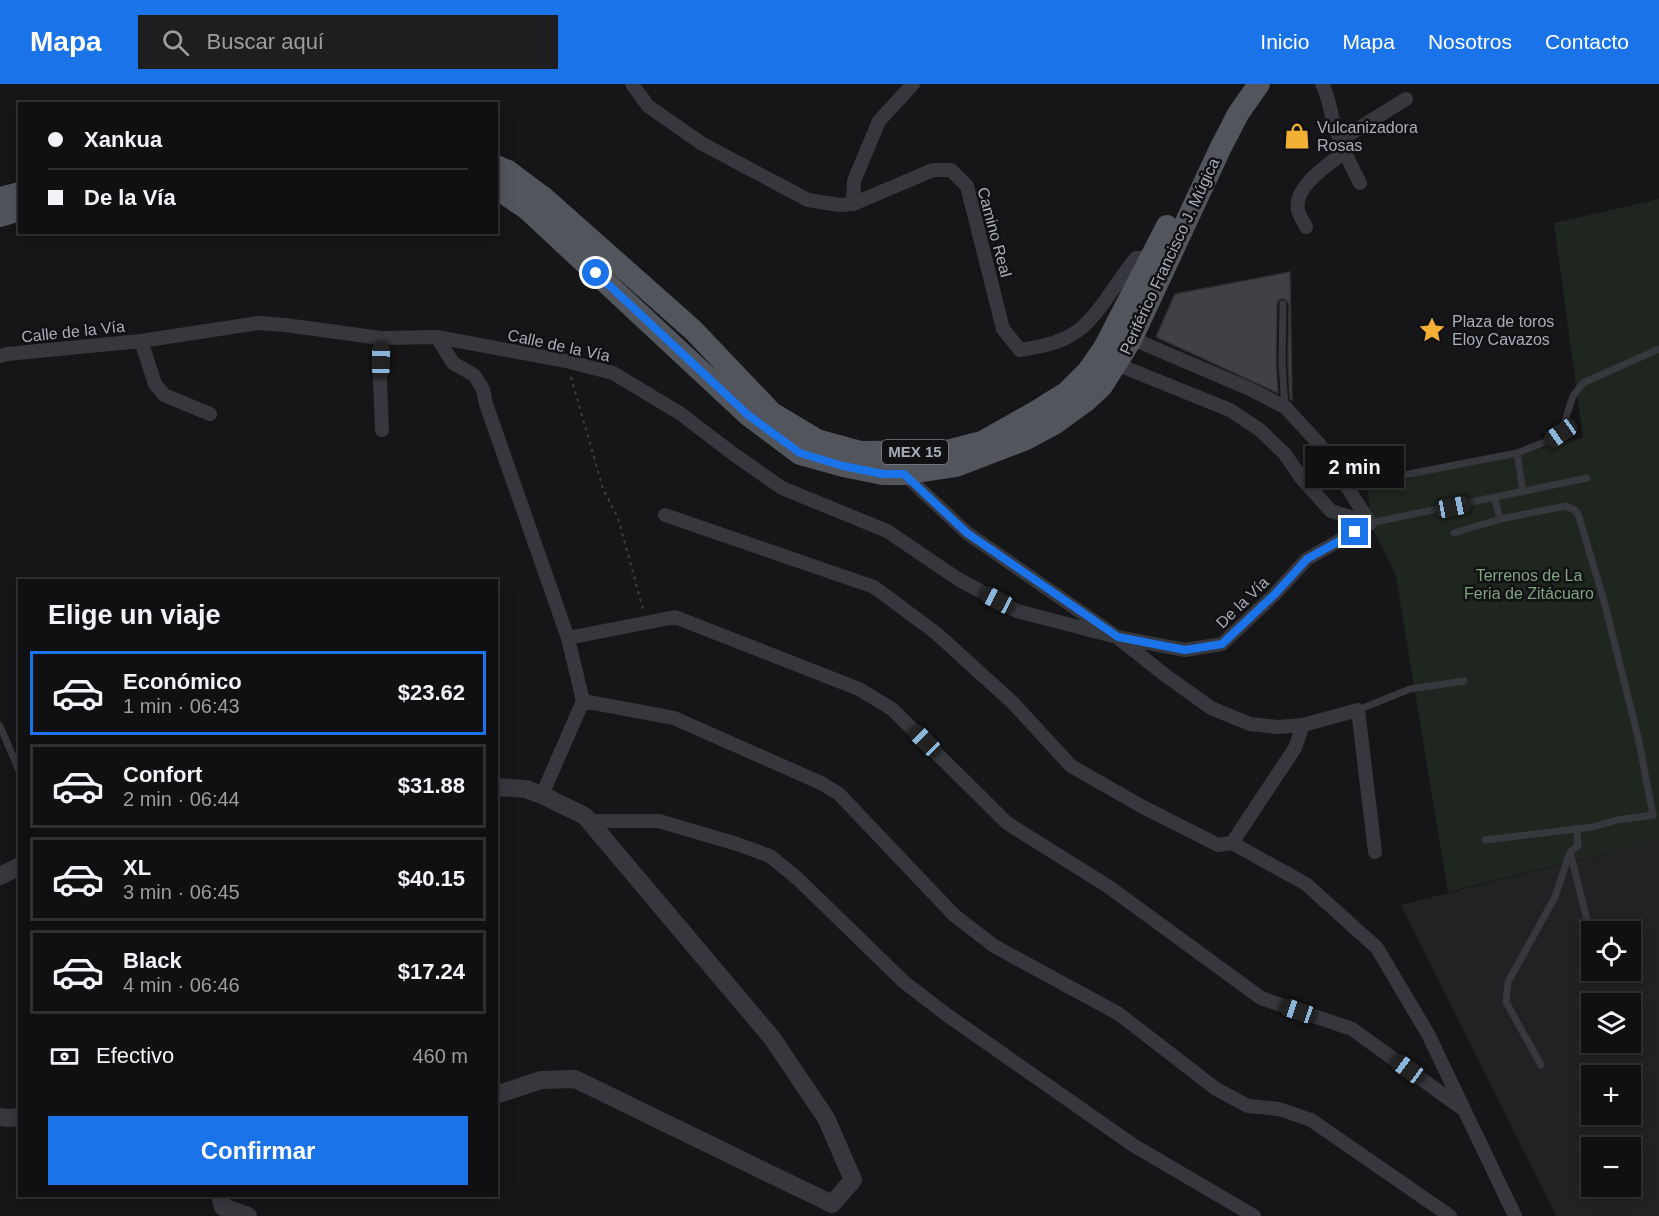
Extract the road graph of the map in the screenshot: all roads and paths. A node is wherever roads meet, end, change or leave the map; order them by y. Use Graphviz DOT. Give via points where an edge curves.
graph roads {
  1 [pos="632,84"];
  2 [pos="913,84"];
  3 [pos="1242,84"];
  4 [pos="1259,84"];
  5 [pos="1322,84"];
  6 [pos="1406,99"];
  7 [pos="1342,146"];
  8 [pos="498,167"];
  9 [pos="1360,183"];
  10 [pos="498,189"];
  11 [pos="18,193"];
  12 [pos="0,198"];
  13 [pos="853,204"];
  14 [pos="18,211"];
  15 [pos="0,216"];
  16 [pos="1306,227"];
  17 [pos="1152,257"];
  18 [pos="1283,304"];
  19 [pos="437,337"];
  20 [pos="381,338"];
  21 [pos="1131,340"];
  22 [pos="141,341"];
  23 [pos="1659,349"];
  24 [pos="0,356"];
  25 [pos="566,361"];
  26 [pos="1116,364"];
  27 [pos="1285,406"];
  28 [pos="210,414"];
  29 [pos="382,429"];
  30 [pos="1517,453"];
  31 [pos="904,474"];
  32 [pos="1587,478"];
  33 [pos="1383,479"];
  34 [pos="1523,492"];
  35 [pos="1494,499"];
  36 [pos="665,515"];
  37 [pos="1500,519"];
  38 [pos="1370,523"];
  39 [pos="1454,533"];
  40 [pos="647,623"];
  41 [pos="1118,637"];
  42 [pos="568,638"];
  43 [pos="1464,681"];
  44 [pos="583,701"];
  45 [pos="1358,710"];
  46 [pos="1303,725"];
  47 [pos="0,726"];
  48 [pos="18,767"];
  49 [pos="498,787"];
  50 [pos="542,795"];
  51 [pos="1656,814"];
  52 [pos="589,821"];
  53 [pos="1577,828"];
  54 [pos="1485,840"];
  55 [pos="1232,843"];
  56 [pos="1375,852"];
  57 [pos="1570,852"];
  58 [pos="1587,921"];
  59 [pos="1541,1065"];
  60 [pos="498,1094"];
  61 [pos="1463,1109"];
  62 [pos="0,1117"];
  63 [pos="18,1117"];
  64 [pos="220,1197"];
  65 [pos="248,1216"];
  66 [pos="1254,1216"];
  67 [pos="1450,1216"];
  68 [pos="1515,1216"];
  1 -- 13 [label="street, Camino Real" via="648,106 711,148 808,200"];
  2 -- 13 [label="street" via="879,121 854,181"];
  3 -- 17 [label="main road, Periférico Francisco J. Múgica / MEX 15"];
  4 -- 21 [label="main road, Periférico Francisco J. Múgica / MEX 15" via="1220,148"];
  5 -- 7 [label="street"];
  6 -- 7 [label="street"];
  7 -- 9 [label="street"];
  7 -- 16 [label="street" via="1298,198 1298,211"];
  8 -- 17 [label="main road, Periférico Francisco J. Múgica / MEX 15" via="543,197 693,330 772,413 817,440 861,452 947,451 982,442 1067,392 1104,348"];
  10 -- 31 [label="main road, Periférico Francisco J. Múgica / MEX 15" via="528,209 748,415 800,453 843,466"];
  11 -- 12 [label="main road"];
  13 -- 17 [label="street, Camino Real" via="933,170 951,170 968,186 1003,329 1020,350 1073,335 1087,324 1136,258"];
  14 -- 15 [label="main road"];
  18 -- 27 [label="lane"];
  19 -- 20 [label="street, Calle de la Vía"];
  19 -- 25 [label="street, Calle de la Vía"];
  19 -- 42 [label="street" via="453,363 474,375 483,390"];
  20 -- 22 [label="street, Calle de la Vía" via="258,323"];
  20 -- 29 [label="street"];
  21 -- 26 [label="main road, Periférico Francisco J. Múgica / MEX 15"];
  21 -- 27 [label="street"];
  22 -- 24 [label="street, Calle de la Vía"];
  22 -- 28 [label="street" via="155,384 164,395"];
  23 -- 30 [label="lane" via="1583,383 1573,396 1561,433"];
  25 -- 40 [label="path" via="603,489 618,518"];
  25 -- 41 [label="street, Calle de la Vía" via="613,373 681,414 782,488 887,531 958,579 1017,610"];
  26 -- 31 [label="main road, Periférico Francisco J. Múgica / MEX 15" via="1087,400 1024,440 957,466"];
  26 -- 38 [label="street" via="1230,410 1260,430 1285,454 1331,511"];
  27 -- 38 [label="street" via="1321,446"];
  30 -- 33 [label="lane"];
  30 -- 34 [label="lane"];
  31 -- 41 [label="street" via="967,533"];
  32 -- 34 [label="lane"];
  34 -- 35 [label="lane"];
  35 -- 37 [label="lane"];
  35 -- 38 [label="lane"];
  36 -- 55 [label="street" via="874,587 936,633 1012,703 1071,766 1218,845"];
  37 -- 39 [label="lane"];
  37 -- 51 [label="lane" via="1566,506 1576,511 1604,602"];
  38 -- 41 [label="street, De la Vía" via="1307,559 1222,644 1185,650"];
  40 -- 42 [label="street"];
  40 -- 61 [label="street" via="675,617 859,688 892,708 1007,823 1109,887 1261,998 1352,1029"];
  41 -- 46 [label="street" via="1211,708 1250,724"];
  42 -- 44 [label="street"];
  43 -- 45 [label="lane" via="1410,689"];
  44 -- 50 [label="street"];
  44 -- 67 [label="street" via="674,718 821,783 839,794 954,915 994,946 1119,1014 1216,1089 1248,1106 1279,1109 1311,1119"];
  45 -- 46 [label="street"];
  45 -- 56 [label="street"];
  46 -- 55 [label="street" via="1295,748"];
  47 -- 48 [label="lane"];
  49 -- 50 [label="street" via="526,789"];
  50 -- 52 [label="street"];
  51 -- 53 [label="lane"];
  52 -- 60 [label="street" via="772,1038 826,1118 854,1180 832,1204 575,1079 541,1080"];
  52 -- 66 [label="street" via="659,821 770,856 904,982 947,1015 1133,1145"];
  53 -- 54 [label="lane"];
  53 -- 57 [label="lane" via="1578,846"];
  55 -- 61 [label="street" via="1306,884 1377,948 1428,1034"];
  57 -- 58 [label="lane"];
  57 -- 59 [label="lane" via="1555,897 1508,982 1506,1002"];
  61 -- 68 [label="street"];
  62 -- 63 [label="street"];
  64 -- 65 [label="street" via="223,1207"];
}
